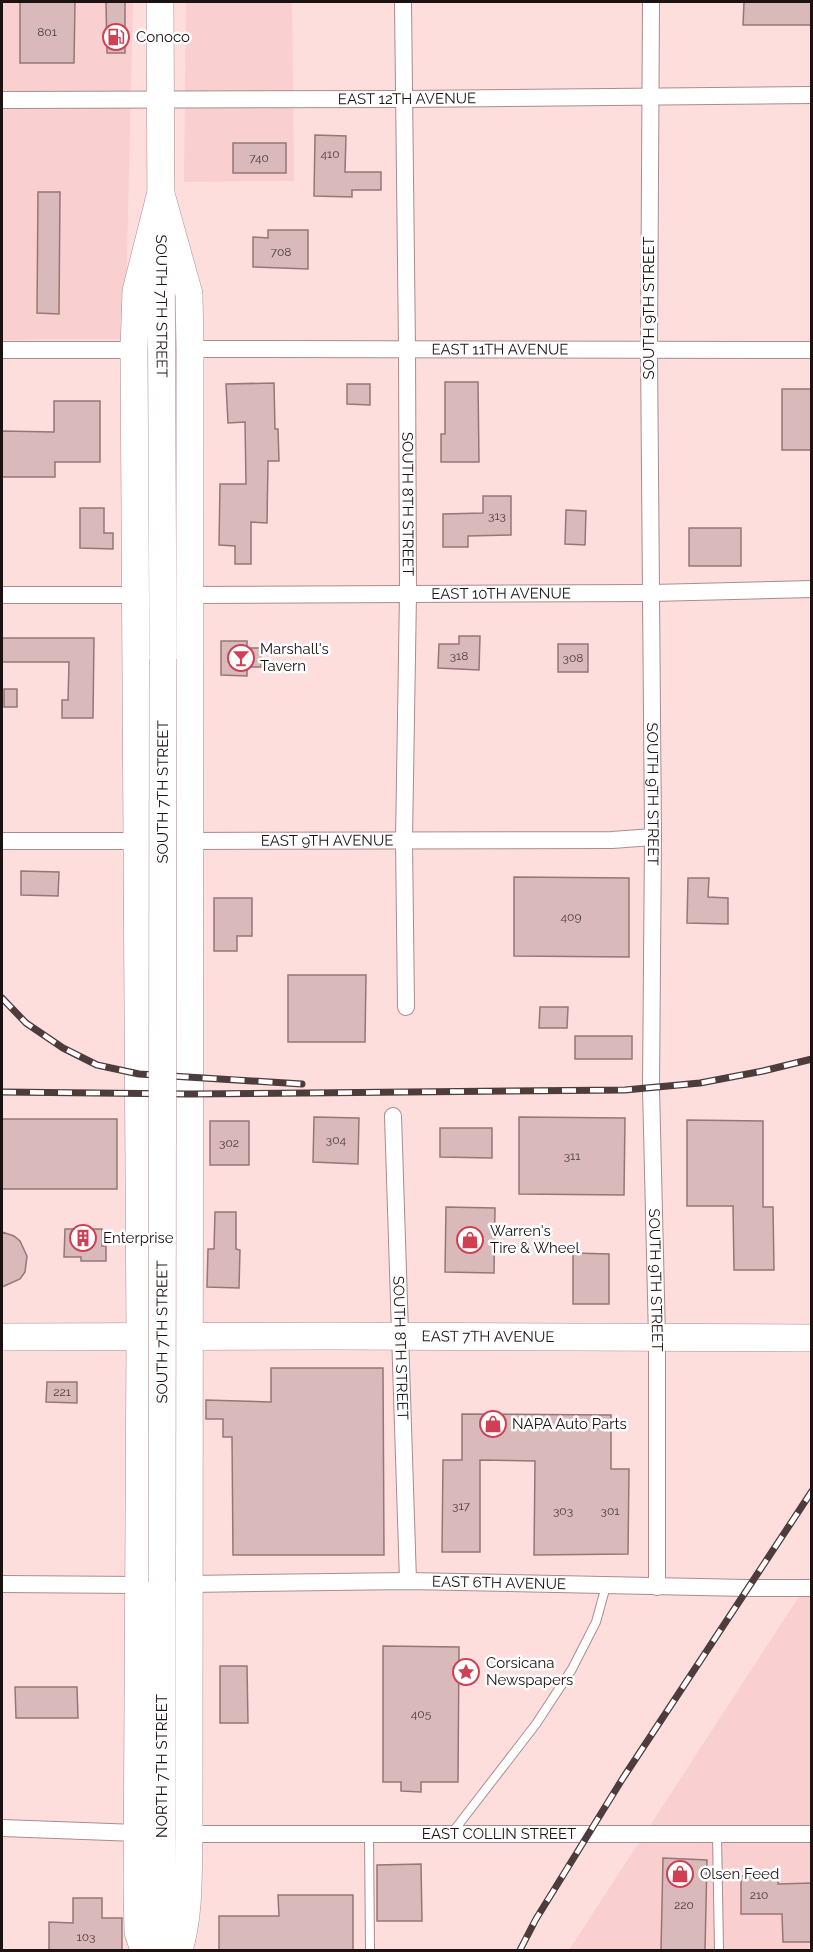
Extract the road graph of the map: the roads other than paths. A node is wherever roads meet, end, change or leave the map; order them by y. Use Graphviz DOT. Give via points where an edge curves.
graph roads {
  1 [pos="160,2"];
  2 [pos="404,2"];
  3 [pos="651,2"];
  4 [pos="812,95"];
  5 [pos="651,97"];
  6 [pos="404,99"];
  7 [pos="2,100"];
  8 [pos="160,100"];
  9 [pos="160,194"];
  10 [pos="190,349"];
  11 [pos="407,349"];
  12 [pos="2,350"];
  13 [pos="134,350"];
  14 [pos="649,350"];
  15 [pos="812,350"];
  16 [pos="812,589"];
  17 [pos="652,593"];
  18 [pos="408,594"];
  19 [pos="2,595"];
  20 [pos="135,595"];
  21 [pos="189,595"];
  22 [pos="653,837"];
  23 [pos="404,840"];
  24 [pos="2,841"];
  25 [pos="137,841"];
  26 [pos="189,841"];
  27 [pos="406,1007"];
  28 [pos="393,1116"];
  29 [pos="400,1336"];
  30 [pos="2,1337"];
  31 [pos="165,1337"];
  32 [pos="657,1338"];
  33 [pos="812,1338"];
  34 [pos="408,1581"];
  35 [pos="2,1584"];
  36 [pos="163,1584"];
  37 [pos="606,1586"];
  38 [pos="657,1587"];
  39 [pos="812,1588"];
  40 [pos="2,1828"];
  41 [pos="137,1833"];
  42 [pos="369,1833"];
  43 [pos="452,1833"];
  44 [pos="717,1833"];
  45 [pos="189,1834"];
  46 [pos="812,1834"];
  47 [pos="144,1950"];
  48 [pos="162,1950"];
  49 [pos="179,1950"];
  50 [pos="370,1950"];
  51 [pos="719,1950"];
  1 -- 8 [label="main road, SOUTH 7TH STREET"];
  2 -- 6 [label="street, SOUTH 8TH STREET"];
  3 -- 5 [label="street, SOUTH 9TH STREET"];
  4 -- 5 [label="street, EAST 12TH AVENUE"];
  5 -- 6 [label="street, EAST 12TH AVENUE"];
  5 -- 14 [label="street, SOUTH 9TH STREET"];
  6 -- 8 [label="street, EAST 12TH AVENUE"];
  6 -- 11 [label="street, SOUTH 8TH STREET"];
  7 -- 8 [label="street, EAST 12TH AVENUE"];
  8 -- 9 [label="main road, SOUTH 7TH STREET"];
  9 -- 10 [label="main road" via="189,294"];
  9 -- 13 [label="main road" via="136,291"];
  9 -- 36 [label="main road, SOUTH 7TH STREET, bridge"];
  10 -- 11 [label="street, EAST 11TH AVENUE"];
  10 -- 21 [label="main road"];
  11 -- 14 [label="street, EAST 11TH AVENUE"];
  11 -- 18 [label="street, SOUTH 8TH STREET"];
  12 -- 13 [label="street"];
  13 -- 20 [label="main road"];
  14 -- 15 [label="street, EAST 11TH AVENUE"];
  14 -- 17 [label="street, SOUTH 9TH STREET"];
  16 -- 17 [label="street, EAST 10TH AVENUE"];
  17 -- 18 [label="street, EAST 10TH AVENUE"];
  17 -- 22 [label="street, SOUTH 9TH STREET"];
  18 -- 21 [label="street, EAST 10TH AVENUE"];
  18 -- 23 [label="street, SOUTH 8TH STREET"];
  19 -- 20 [label="street"];
  20 -- 25 [label="main road"];
  21 -- 26 [label="main road"];
  22 -- 23 [label="street, EAST 9TH AVENUE"];
  22 -- 32 [label="street, SOUTH 9TH STREET" via="651,1088"];
  23 -- 26 [label="street, EAST 9TH AVENUE"];
  23 -- 27 [label="street, SOUTH 8TH STREET"];
  24 -- 25 [label="street, EAST 9TH AVENUE"];
  25 -- 26 [label="street, EAST 9TH AVENUE"];
  25 -- 31 [label="main road"];
  26 -- 31 [label="main road"];
  28 -- 29 [label="street, SOUTH 8TH STREET"];
  29 -- 31 [label="main road, EAST 7TH AVENUE"];
  29 -- 32 [label="main road, EAST 7TH AVENUE"];
  29 -- 34 [label="street, SOUTH 8TH STREET"];
  30 -- 31 [label="main road, EAST 7TH AVENUE"];
  31 -- 36 [label="main road"];
  31 -- 36 [label="main road"];
  32 -- 33 [label="main road, EAST 7TH AVENUE"];
  32 -- 38 [label="street, SOUTH 9TH STREET"];
  34 -- 36 [label="street, EAST 6TH AVENUE"];
  34 -- 37 [label="street, EAST 6TH AVENUE"];
  35 -- 36 [label="street, EAST 6TH AVENUE"];
  36 -- 41 [label="main road"];
  36 -- 45 [label="main road"];
  36 -- 48 [label="main road, NORTH 7TH STREET"];
  37 -- 38 [label="street, EAST 6TH AVENUE"];
  37 -- 43 [label="lane" via="596,1622 572,1669 536,1724"];
  38 -- 39 [label="street, EAST 6TH AVENUE"];
  40 -- 41 [label="street"];
  41 -- 47 [label="main road" via="138,1932"];
  42 -- 43 [label="street, EAST COLLIN STREET"];
  42 -- 45 [label="street, EAST COLLIN STREET"];
  42 -- 50 [label="lane"];
  43 -- 44 [label="street, EAST COLLIN STREET"];
  44 -- 46 [label="street, EAST COLLIN STREET"];
  44 -- 51 [label="lane"];
  45 -- 49 [label="main road" via="185,1921"];
}
